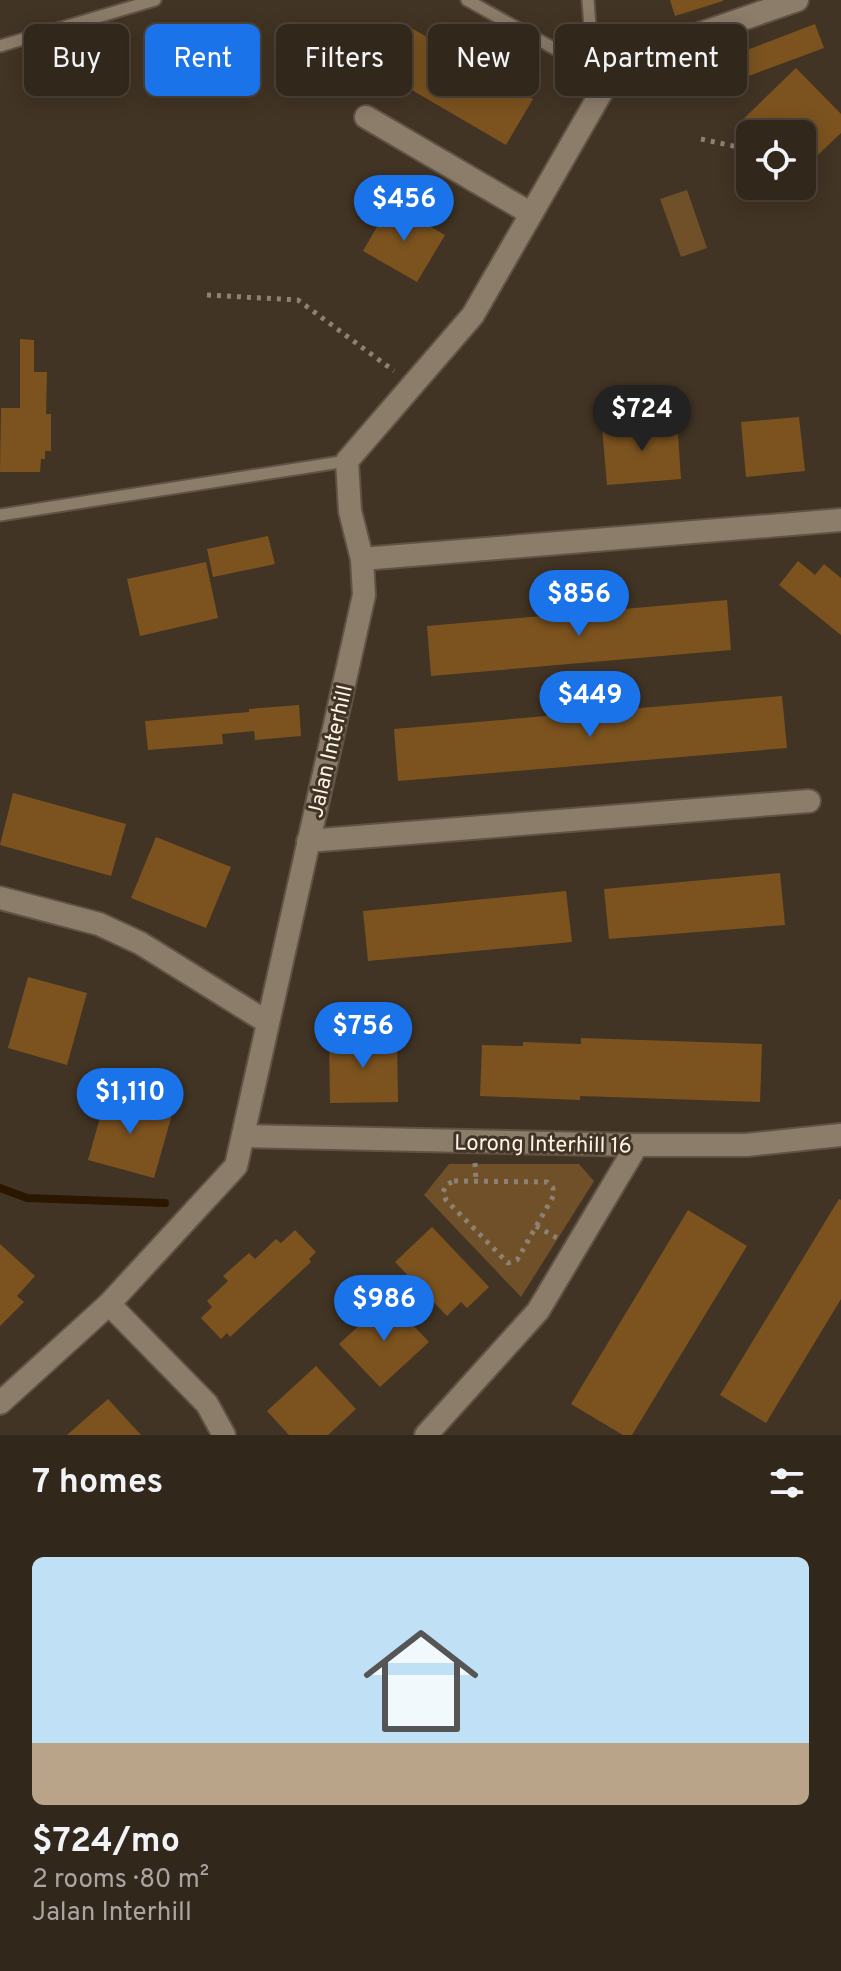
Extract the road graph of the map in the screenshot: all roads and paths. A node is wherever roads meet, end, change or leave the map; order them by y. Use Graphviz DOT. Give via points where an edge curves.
graph roads {
  1 [pos="155,0"];
  2 [pos="467,0"];
  3 [pos="588,0"];
  4 [pos="785,2"];
  5 [pos="592,24"];
  6 [pos="725,24"];
  7 [pos="0,46"];
  8 [pos="555,49"];
  9 [pos="590,96"];
  10 [pos="366,117"];
  11 [pos="701,139"];
  12 [pos="736,147"];
  13 [pos="530,213"];
  14 [pos="207,295"];
  15 [pos="412,385"];
  16 [pos="347,461"];
  17 [pos="0,515"];
  18 [pos="841,520"];
  19 [pos="362,559"];
  20 [pos="809,801"];
  21 [pos="308,841"];
  22 [pos="0,898"];
  23 [pos="267,1022"];
  24 [pos="841,1135"];
  25 [pos="245,1136"];
  26 [pos="637,1145"];
  27 [pos="446,1185"];
  28 [pos="109,1304"];
  29 [pos="0,1403"];
  30 [pos="224,1435"];
  31 [pos="426,1435"];
  1 -- 7 [label="lane"];
  2 -- 8 [label="lane"];
  3 -- 5 [label="lane"];
  4 -- 6 [label="street"];
  9 -- 13 [label="street"];
  10 -- 13 [label="street"];
  11 -- 12 [label="path"];
  13 -- 15 [label="street" via="473,315"];
  14 -- 15 [label="path" via="298,300"];
  15 -- 16 [label="street"];
  16 -- 17 [label="lane"];
  16 -- 19 [label="street, Jalan Interhill" via="350,511"];
  18 -- 19 [label="street"];
  19 -- 21 [label="street, Jalan Interhill" via="364,595"];
  20 -- 21 [label="street"];
  21 -- 23 [label="street, Jalan Interhill"];
  22 -- 23 [label="street" via="113,930"];
  23 -- 25 [label="street, Jalan Interhill"];
  24 -- 26 [label="street, Lorong Interhill 16" via="746,1145"];
  25 -- 26 [label="street, Lorong Interhill 16"];
  25 -- 28 [label="street, Jalan Interhill" via="236,1166"];
  26 -- 31 [label="street" via="538,1311"];
  27 -- 27 [label="path" via="547,1182 554,1195 517,1260 508,1263 446,1200"];
  28 -- 29 [label="street, Jalan Interhill"];
  28 -- 30 [label="street" via="207,1404"];
}
